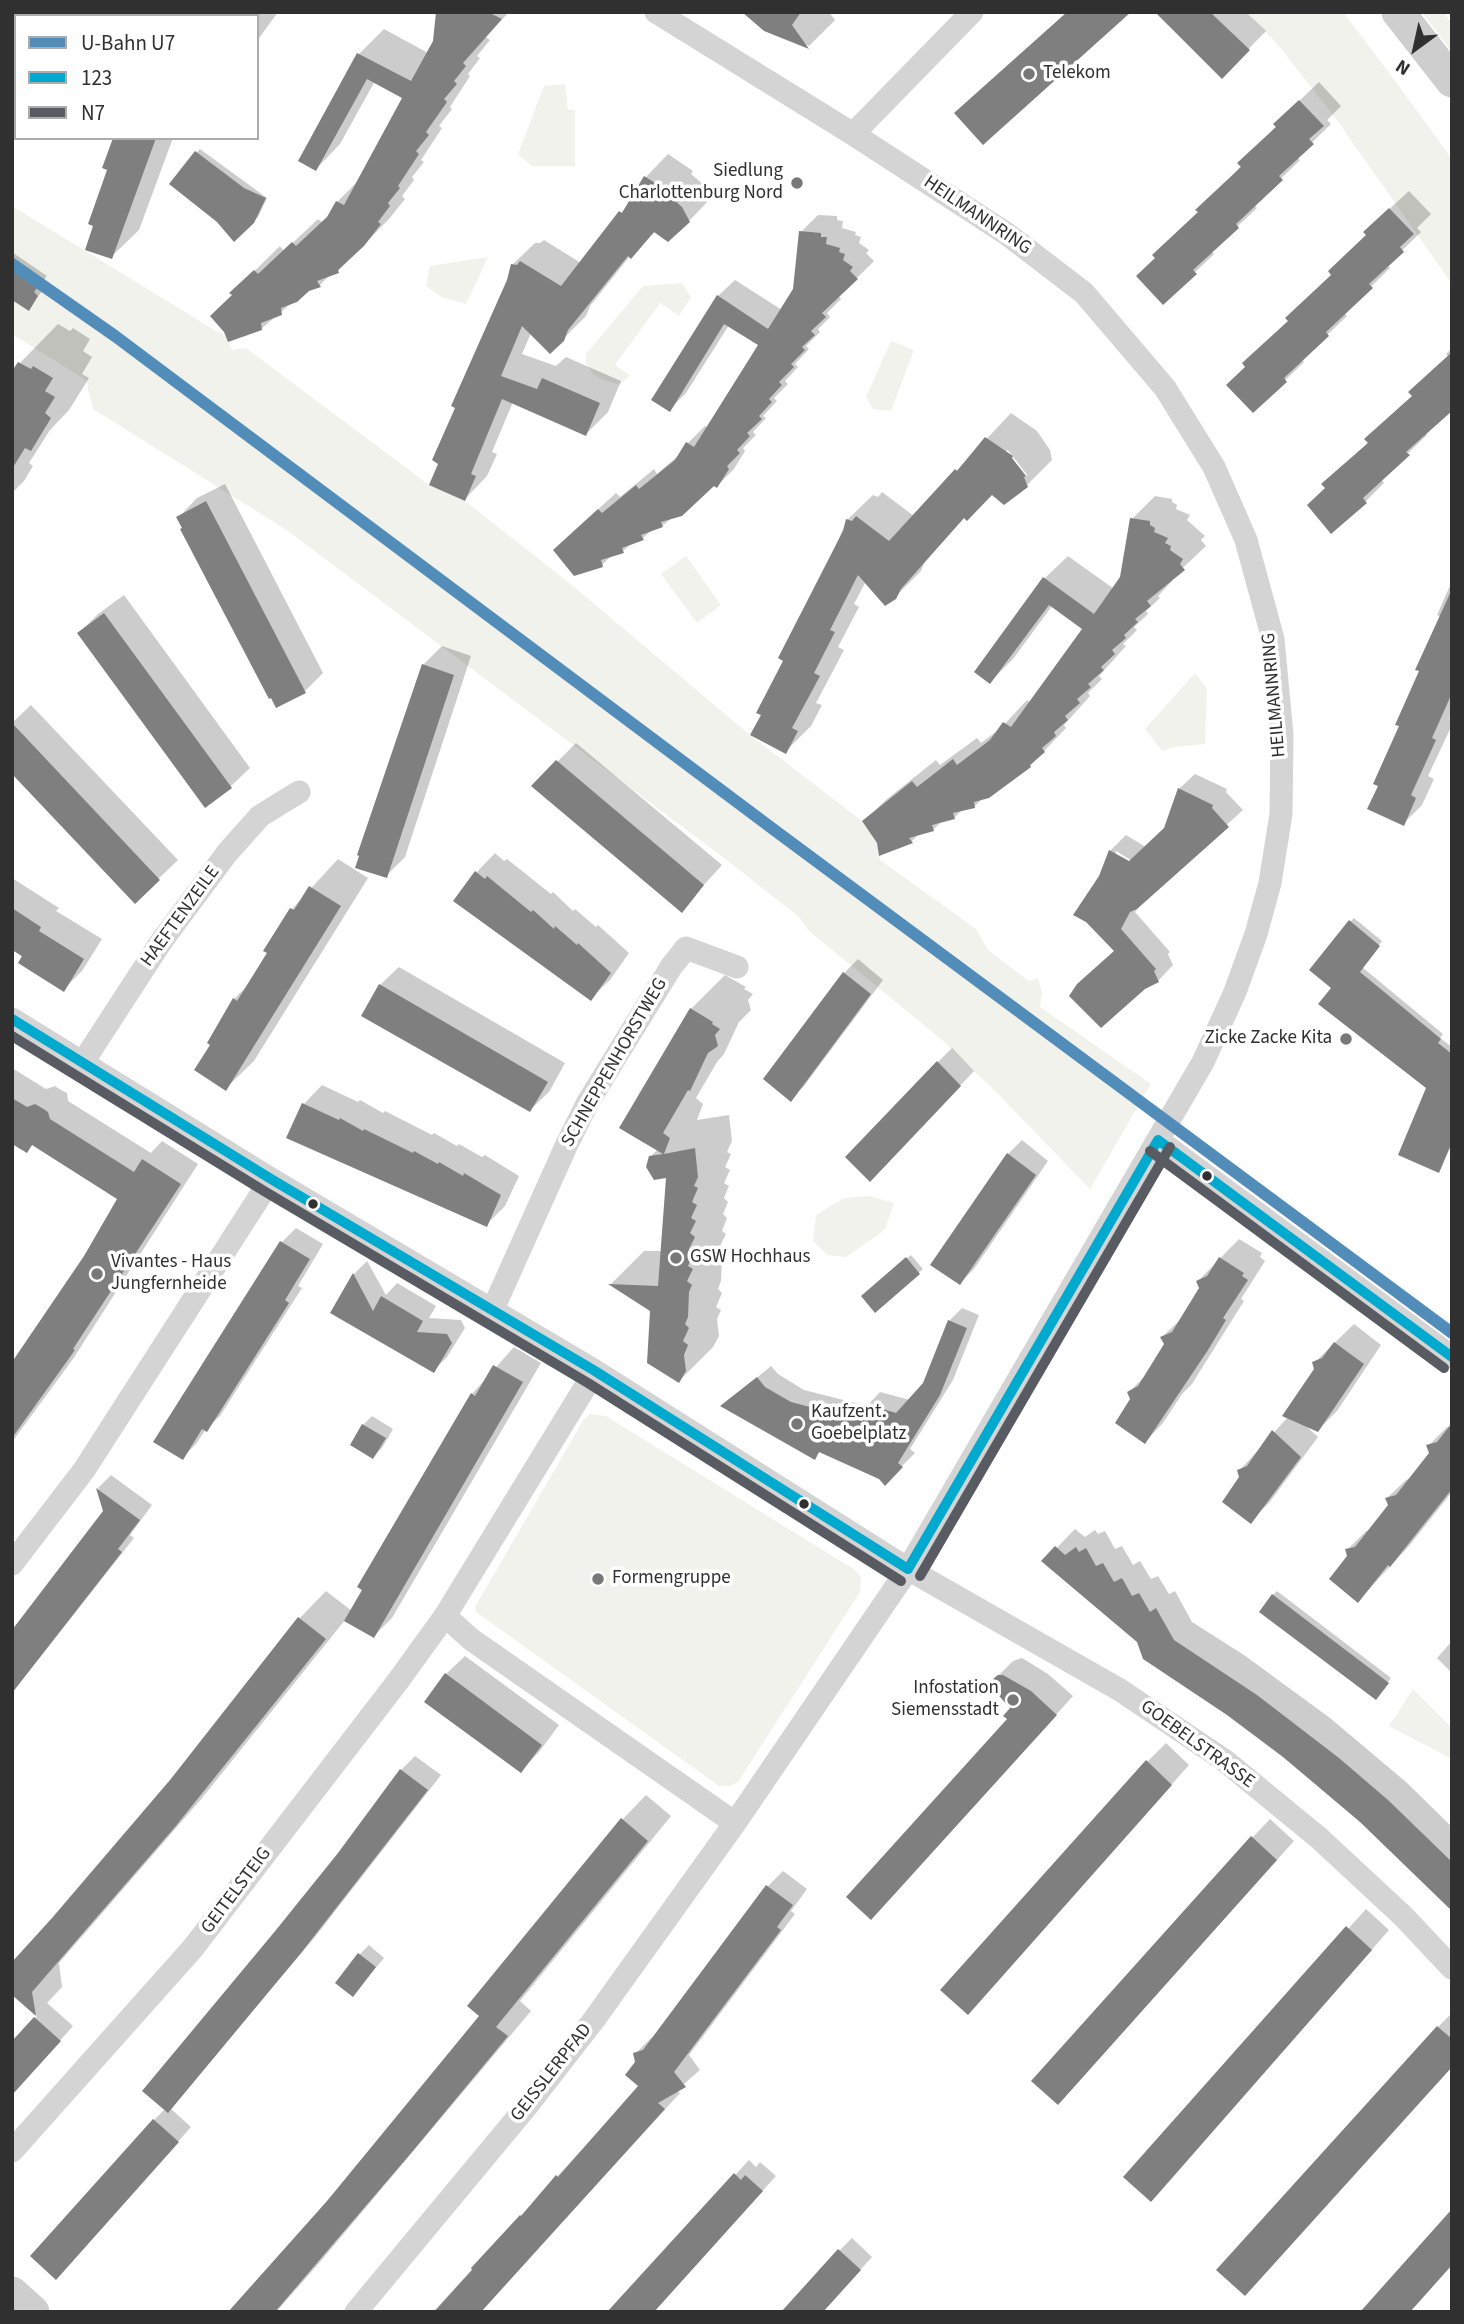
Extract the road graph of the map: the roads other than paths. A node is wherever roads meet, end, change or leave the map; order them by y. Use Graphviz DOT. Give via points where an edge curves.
graph roads {
  1 [pos="656,12"];
  2 [pos="972,12"];
  3 [pos="1398,12"];
  4 [pos="1452,81"];
  5 [pos="853,134"];
  6 [pos="299,792"];
  7 [pos="737,968"];
  8 [pos="12,1019"];
  9 [pos="83,1062"];
  10 [pos="1158,1140"];
  11 [pos="271,1179"];
  12 [pos="493,1309"];
  13 [pos="1452,1357"];
  14 [pos="595,1371"];
  15 [pos="12,1564"];
  16 [pos="908,1569"];
  17 [pos="445,1616"];
  18 [pos="735,1823"];
  19 [pos="1452,1968"];
  20 [pos="12,2151"];
  21 [pos="12,2293"];
  22 [pos="33,2312"];
  23 [pos="356,2312"];
  1 -- 5 [label="street, HEILMANNRING"];
  2 -- 5 [label="street"];
  3 -- 4 [label="main road"];
  5 -- 10 [label="street, HEILMANNRING" via="1007,234 1084,293 1165,388 1214,467 1246,540 1273,639 1282,735 1278,831 1270,883 1235,992 1203,1062"];
  6 -- 9 [label="street, HAEFTENZEILE" via="260,816 228,853 166,935"];
  7 -- 12 [label="street, SCHNEPPENHORSTWEG" via="686,948 671,967 583,1112"];
  8 -- 9 [label="street, GOEBELSTRASSE"];
  9 -- 11 [label="street, GOEBELSTRASSE"];
  10 -- 13 [label="street"];
  10 -- 16 [label="street, HEILMANNRING"];
  11 -- 12 [label="street, GOEBELSTRASSE"];
  11 -- 15 [label="street" via="84,1470"];
  12 -- 14 [label="street, GOEBELSTRASSE"];
  14 -- 16 [label="street, GOEBELSTRASSE"];
  14 -- 17 [label="street, GEITELSTEIG"];
  16 -- 18 [label="street, GEISSLERPFAD"];
  16 -- 19 [label="street, GOEBELSTRASSE" via="1120,1690 1224,1760 1319,1838"];
  17 -- 18 [label="street" via="472,1640"];
  17 -- 20 [label="street, GEITELSTEIG" via="193,1948"];
  18 -- 23 [label="street, GEISSLERPFAD" via="593,2021"];
  21 -- 22 [label="main road"];
}
